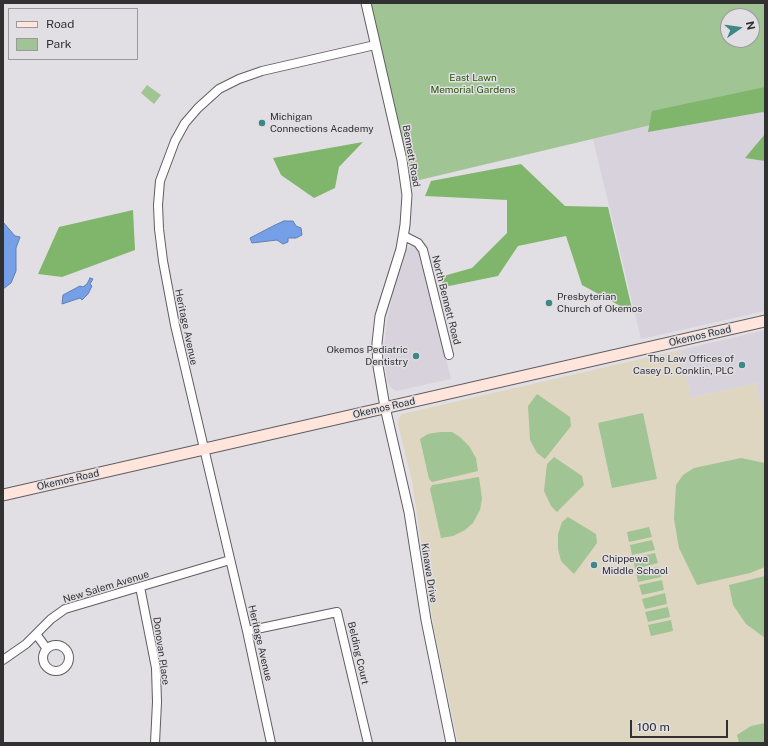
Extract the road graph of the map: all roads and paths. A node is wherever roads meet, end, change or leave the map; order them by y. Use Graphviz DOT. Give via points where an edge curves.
graph roads {
  1 [pos="366,3"];
  2 [pos="376,45"];
  3 [pos="404,236"];
  4 [pos="765,321"];
  5 [pos="449,355"];
  6 [pos="385,407"];
  7 [pos="204,449"];
  8 [pos="3,495"];
  9 [pos="230,560"];
  10 [pos="140,587"];
  11 [pos="247,631"];
  12 [pos="36,634"];
  13 [pos="47,649"];
  14 [pos="3,660"];
  15 [pos="154,743"];
  16 [pos="271,743"];
  17 [pos="368,743"];
  18 [pos="451,743"];
  1 -- 2 [label="street, Bennett Road"];
  2 -- 3 [label="street, Bennett Road" via="405,172 407,204"];
  2 -- 7 [label="street, Heritage Avenue" via="262,71 239,79 219,89 198,108 185,123 175,141 160,181 159,229 174,325"];
  3 -- 5 [label="street, North Bennett Road" via="418,243 423,250"];
  3 -- 6 [label="street, Bennett Road" via="382,307 378,334 378,366"];
  4 -- 6 [label="main road, Okemos Road"];
  6 -- 7 [label="main road, Okemos Road"];
  6 -- 18 [label="street, Kinawa Drive" via="408,505 426,620"];
  7 -- 8 [label="main road, Okemos Road"];
  7 -- 9 [label="street, Heritage Avenue"];
  9 -- 10 [label="street, New Salem Avenue"];
  9 -- 11 [label="street, Heritage Avenue"];
  10 -- 12 [label="street, New Salem Avenue" via="65,609"];
  10 -- 15 [label="street, Donovan Place" via="156,668"];
  11 -- 16 [label="street, Heritage Avenue"];
  11 -- 17 [label="street, Belding Court" via="337,612"];
  12 -- 13 [label="street"];
  12 -- 14 [label="street, New Salem Avenue"];
}
